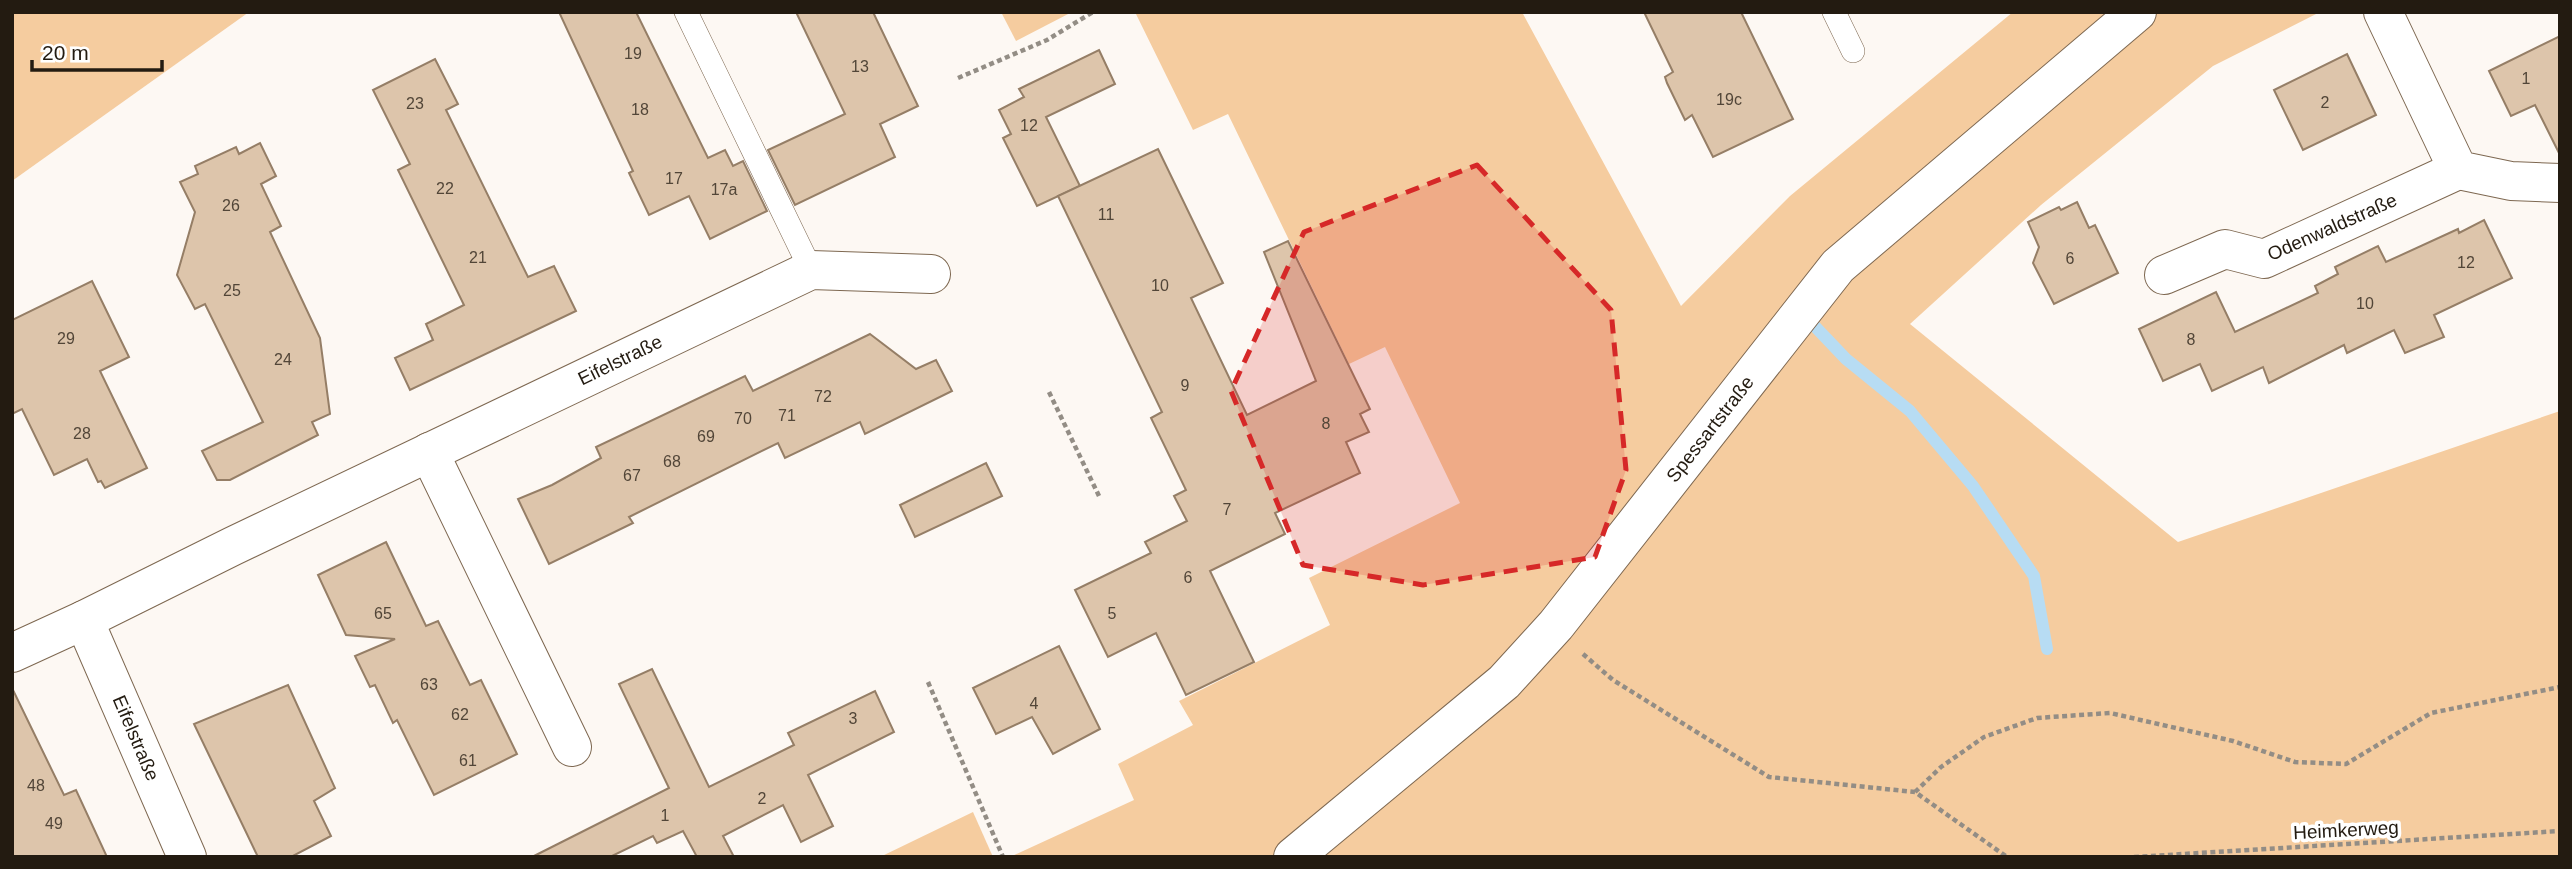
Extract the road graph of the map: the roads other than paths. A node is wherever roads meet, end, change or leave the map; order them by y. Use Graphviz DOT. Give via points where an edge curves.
graph roads {
  1 [pos="686,12"];
  2 [pos="1834,12"];
  3 [pos="2137,12"];
  4 [pos="2383,12"];
  5 [pos="1853,51"];
  6 [pos="2458,170"];
  7 [pos="2560,183"];
  8 [pos="811,270"];
  9 [pos="931,274"];
  10 [pos="2164,275"];
  11 [pos="429,453"];
  12 [pos="84,620"];
  13 [pos="12,653"];
  14 [pos="572,747"];
  15 [pos="187,857"];
  16 [pos="1293,857"];
  1 -- 8 [label="lane"];
  2 -- 5 [label="lane"];
  3 -- 16 [label="street, Spessartstraße" via="1839,266 1556,625 1504,682"];
  4 -- 6 [label="street"];
  6 -- 7 [label="street" via="2511,181"];
  6 -- 10 [label="street, Odenwaldstraße" via="2264,259 2225,249"];
  8 -- 9 [label="street, Eifelstraße"];
  8 -- 11 [label="street, Eifelstraße"];
  11 -- 12 [label="street, Eifelstraße"];
  11 -- 14 [label="street"];
  12 -- 13 [label="street, Eifelstraße"];
  12 -- 15 [label="street, Eifelstraße"];
}
